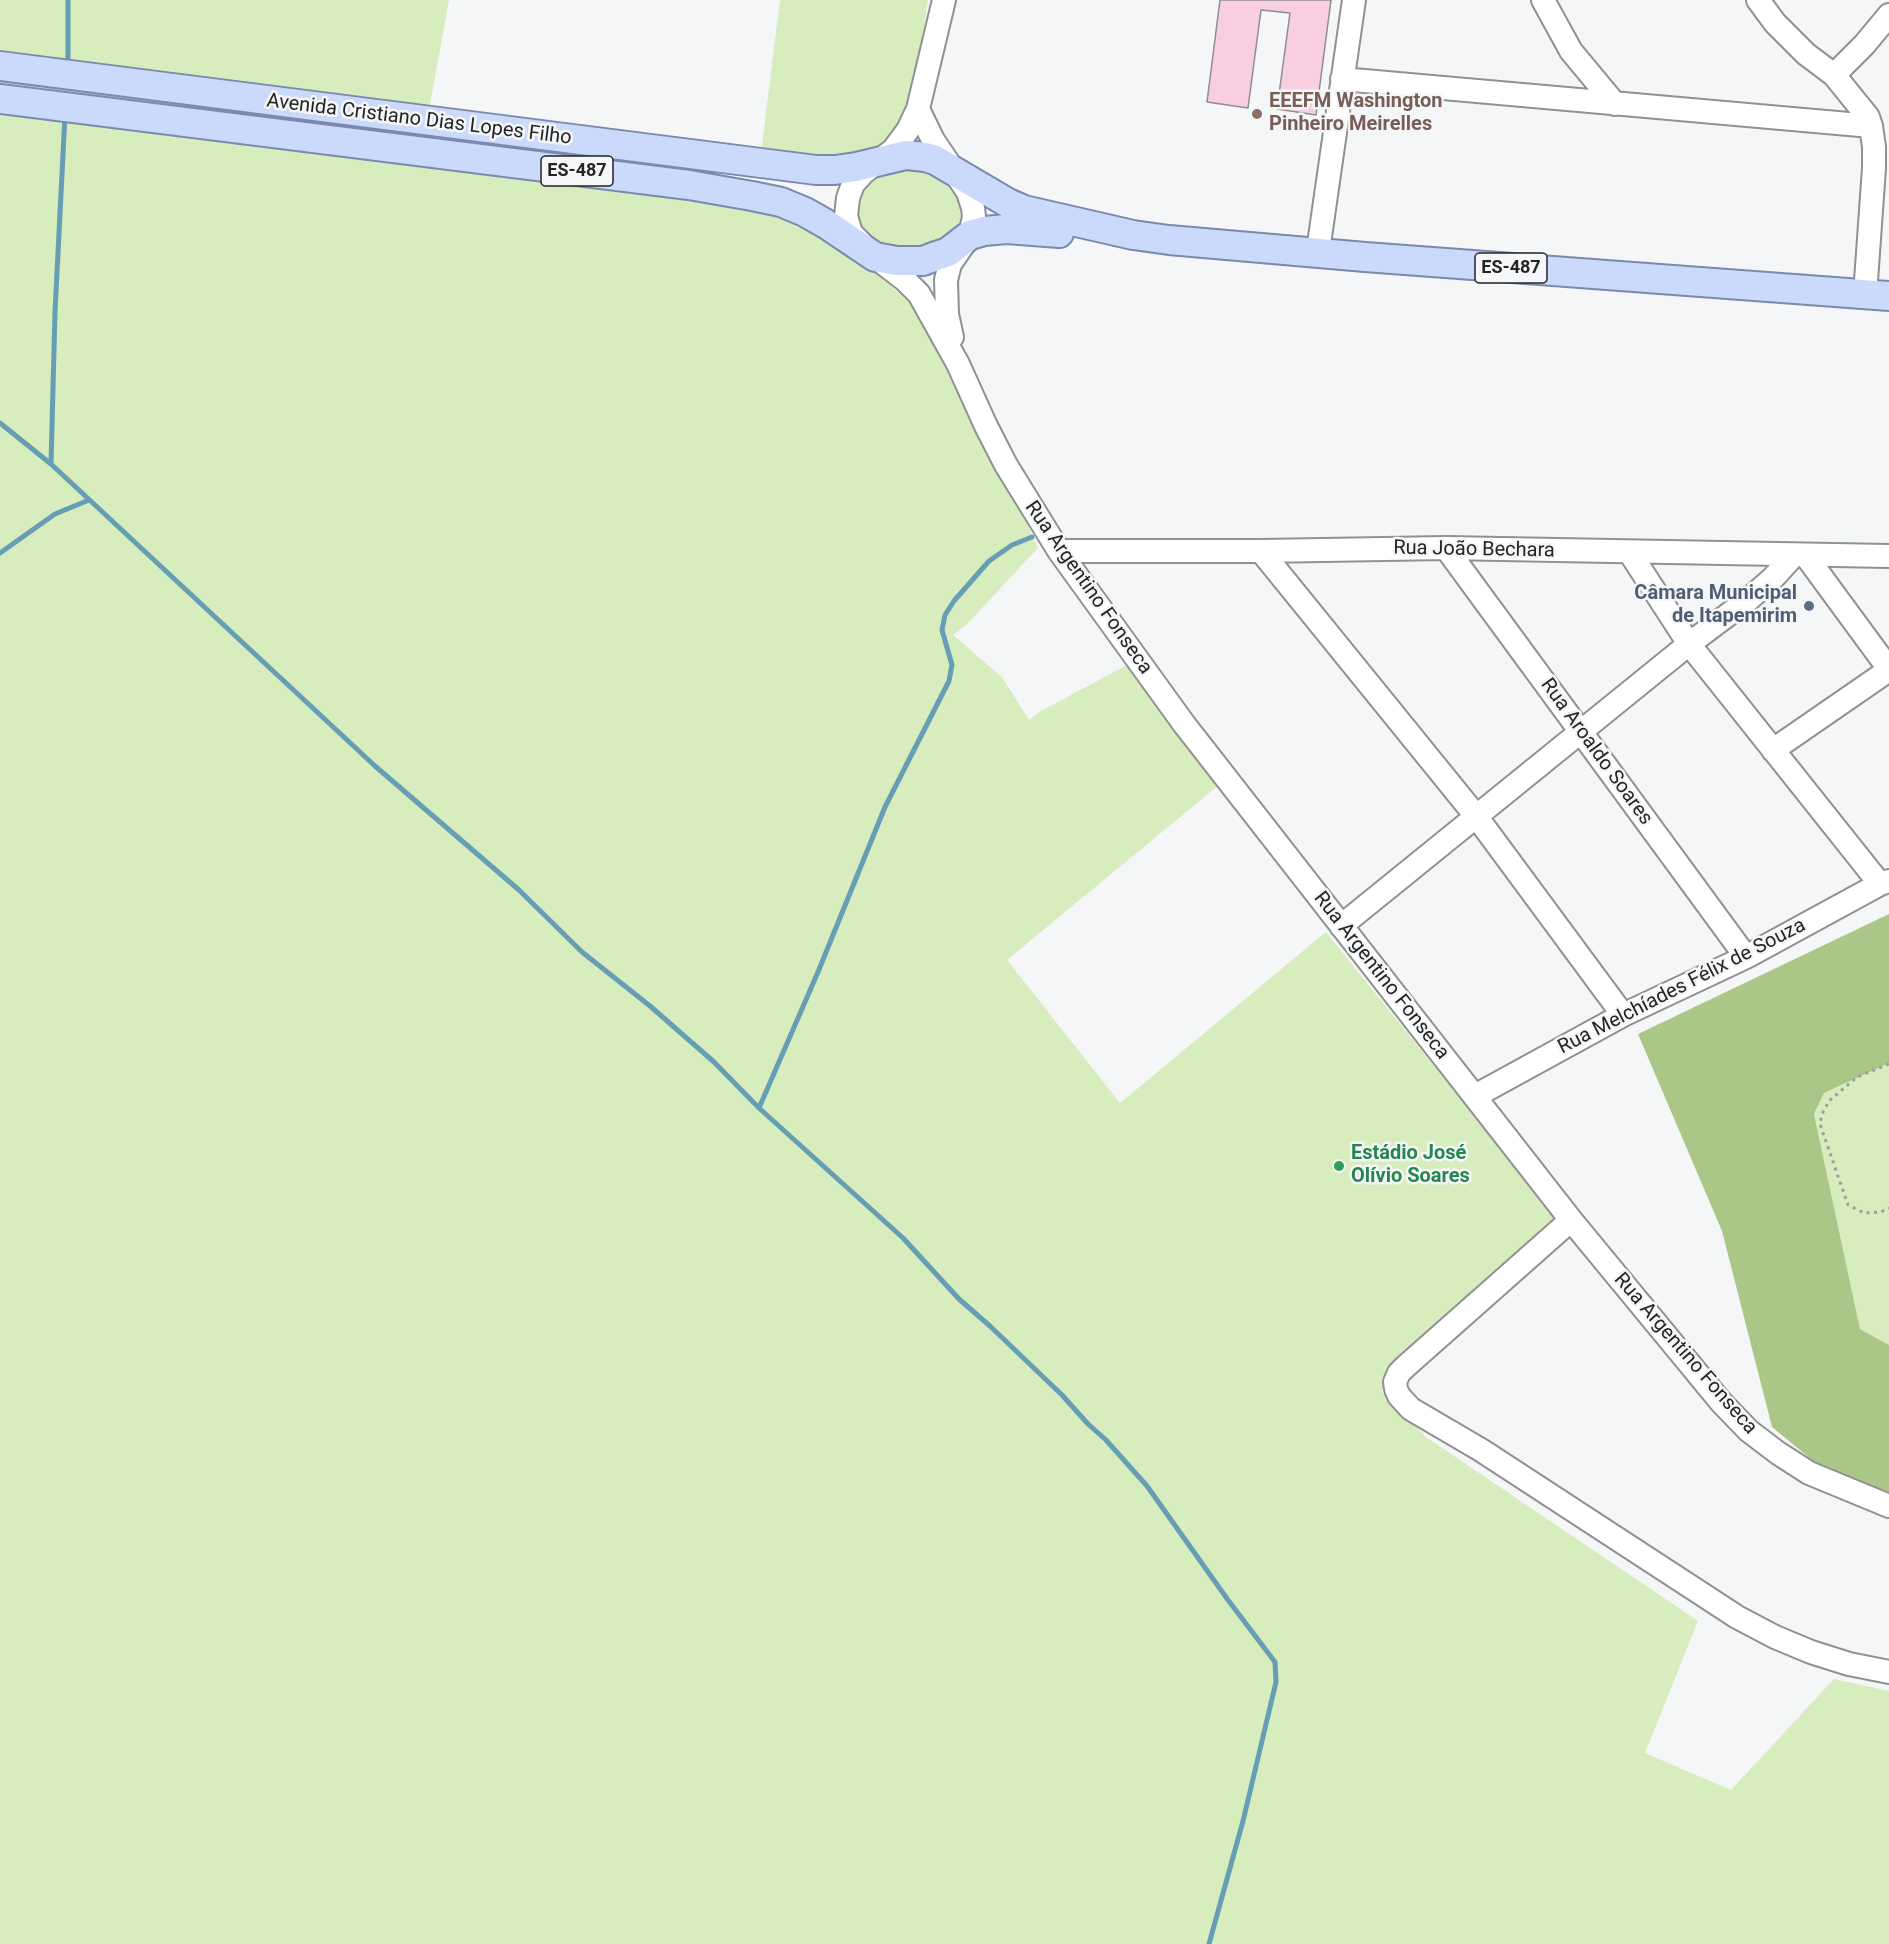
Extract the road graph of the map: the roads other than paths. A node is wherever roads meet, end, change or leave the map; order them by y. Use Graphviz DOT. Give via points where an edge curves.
graph roads {
  1 [pos="944,0"];
  2 [pos="1354,0"];
  3 [pos="1543,0"];
  4 [pos="1758,0"];
  5 [pos="1889,15"];
  6 [pos="0,66"];
  7 [pos="1834,75"];
  8 [pos="1342,79"];
  9 [pos="0,99"];
  10 [pos="1615,104"];
  11 [pos="918,110"];
  12 [pos="1871,126"];
  13 [pos="880,160"];
  14 [pos="957,174"];
  15 [pos="970,235"];
  16 [pos="1133,235"];
  17 [pos="1318,251"];
  18 [pos="875,257"];
  19 [pos="1877,296"];
  20 [pos="958,364"];
  21 [pos="1446,548"];
  22 [pos="1059,551"];
  23 [pos="1262,551"];
  24 [pos="1630,553"];
  25 [pos="1800,555"];
  26 [pos="1889,556"];
  27 [pos="1689,644"];
  28 [pos="1889,670"];
  29 [pos="1581,732"];
  30 [pos="1773,750"];
  31 [pos="1476,816"];
  32 [pos="1884,882"];
  33 [pos="1341,926"];
  34 [pos="1746,957"];
  35 [pos="1623,1014"];
  36 [pos="1475,1096"];
  37 [pos="1571,1220"];
  38 [pos="1889,1506"];
  39 [pos="1889,1672"];
  1 -- 11 [label="street"];
  2 -- 8 [label="street"];
  3 -- 10 [label="street" via="1571,51"];
  4 -- 7 [label="street" via="1806,54"];
  5 -- 7 [label="street"];
  6 -- 13 [label="main road, Avenida Cristiano Dias Lopes Filho / ES-487" via="796,168 835,170"];
  7 -- 12 [label="street"];
  8 -- 10 [label="street"];
  8 -- 17 [label="street"];
  9 -- 18 [label="main road, Avenida Cristiano Dias Lopes Filho / ES-487" via="752,196 804,212"];
  10 -- 12 [label="street"];
  11 -- 13 [label="street" via="899,142"];
  11 -- 14 [label="street"];
  12 -- 19 [label="street"];
  13 -- 14 [label="main road, Avenida Cristiano Dias Lopes Filho / ES-487" via="906,155 925,157"];
  13 -- 18 [label="street" via="853,184 846,216 851,233"];
  14 -- 15 [label="street" via="972,202"];
  14 -- 16 [label="main road, Avenida Cristiano Dias Lopes Filho / ES-487" via="1024,210"];
  15 -- 16 [label="main road, Avenida Cristiano Dias Lopes Filho / ES-487" via="1007,229 1081,236"];
  15 -- 18 [label="main road, Avenida Cristiano Dias Lopes Filho / ES-487" via="948,252 923,261"];
  15 -- 20 [label="street" via="950,264 946,280 947,314"];
  16 -- 17 [label="main road, ES-487"];
  17 -- 19 [label="main road, ES-487"];
  18 -- 20 [label="street" via="919,294"];
  20 -- 22 [label="street, Rua Argentino Fonseca" via="1006,465"];
  21 -- 23 [label="street, Rua João Bechara"];
  21 -- 24 [label="street, Rua João Bechara"];
  21 -- 29 [label="street, Rua Aroaldo Soares"];
  22 -- 23 [label="street, Rua João Bechara"];
  22 -- 33 [label="street, Rua Argentino Fonseca" via="1184,724"];
  23 -- 31 [label="street"];
  24 -- 25 [label="street, Rua João Bechara"];
  24 -- 27 [label="street"];
  25 -- 26 [label="street, Rua João Bechara"];
  25 -- 27 [label="street"];
  25 -- 28 [label="street"];
  27 -- 29 [label="street"];
  27 -- 30 [label="street"];
  28 -- 30 [label="street"];
  29 -- 31 [label="street"];
  29 -- 34 [label="street, Rua Aroaldo Soares"];
  30 -- 32 [label="street"];
  31 -- 33 [label="street"];
  31 -- 35 [label="street"];
  32 -- 34 [label="street, Rua Melchíades Félix de Souza"];
  33 -- 36 [label="street, Rua Argentino Fonseca"];
  34 -- 35 [label="street, Rua Melchíades Félix de Souza"];
  35 -- 36 [label="street, Rua Melchíades Félix de Souza"];
  36 -- 37 [label="street, Rua Argentino Fonseca"];
  37 -- 38 [label="street, Rua Argentino Fonseca" via="1749,1431 1809,1473"];
  37 -- 39 [label="street" via="1405,1366 1395,1382 1399,1396 1411,1408 1737,1617 1811,1652"];
}
